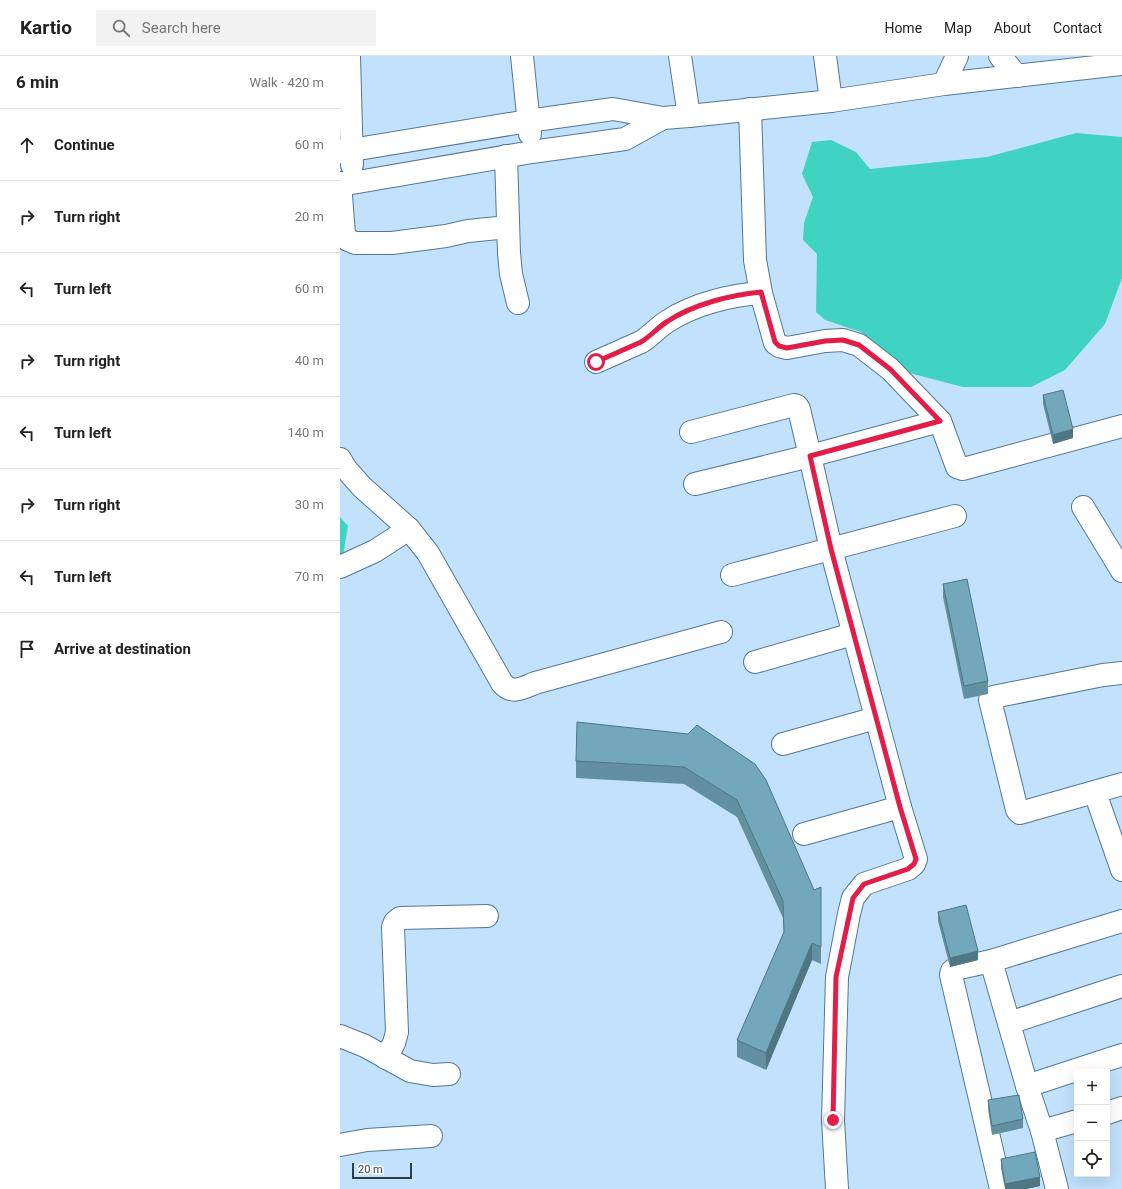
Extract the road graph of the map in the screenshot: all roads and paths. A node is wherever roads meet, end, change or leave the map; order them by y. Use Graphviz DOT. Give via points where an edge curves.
graph roads {
  1 [pos="350,56"];
  2 [pos="522,56"];
  3 [pos="680,56"];
  4 [pos="825,56"];
  5 [pos="957,56"];
  6 [pos="1000,56"];
  7 [pos="1122,64"];
  8 [pos="1017,76"];
  9 [pos="944,84"];
  10 [pos="831,101"];
  11 [pos="750,109"];
  12 [pos="689,116"];
  13 [pos="663,118"];
  14 [pos="528,121"];
  15 [pos="346,152"];
  16 [pos="532,152"];
  17 [pos="506,156"];
  18 [pos="344,183"];
  19 [pos="508,227"];
  20 [pos="761,292"];
  21 [pos="518,303"];
  22 [pos="596,362"];
  23 [pos="940,421"];
  24 [pos="1122,426"];
  25 [pos="691,432"];
  26 [pos="810,456"];
  27 [pos="340,459"];
  28 [pos="695,484"];
  29 [pos="1083,507"];
  30 [pos="955,516"];
  31 [pos="409,529"];
  32 [pos="831,549"];
  33 [pos="340,567"];
  34 [pos="1122,571"];
  35 [pos="732,575"];
  36 [pos="721,632"];
  37 [pos="853,634"];
  38 [pos="755,662"];
  39 [pos="1122,673"];
  40 [pos="876,718"];
  41 [pos="783,744"];
  42 [pos="1122,784"];
  43 [pos="1099,804"];
  44 [pos="900,807"];
  45 [pos="804,834"];
  46 [pos="1122,870"];
  47 [pos="486,916"];
  48 [pos="1122,921"];
  49 [pos="991,961"];
  50 [pos="1122,986"];
  51 [pos="1009,1023"];
  52 [pos="340,1036"];
  53 [pos="1122,1055"];
  54 [pos="386,1058"];
  55 [pos="449,1074"];
  56 [pos="1027,1086"];
  57 [pos="1122,1108"];
  58 [pos="1110,1112"];
  59 [pos="1074,1122"];
  60 [pos="1042,1131"];
  61 [pos="431,1136"];
  62 [pos="340,1144"];
  63 [pos="837,1189"];
  64 [pos="1001,1189"];
  65 [pos="1057,1189"];
  1 -- 15 [label="street"];
  2 -- 14 [label="street"];
  3 -- 12 [label="street"];
  4 -- 10 [label="street"];
  5 -- 9 [label="street"];
  6 -- 8 [label="street"];
  7 -- 8 [label="street"];
  8 -- 9 [label="street"];
  9 -- 10 [label="street"];
  10 -- 11 [label="street"];
  11 -- 12 [label="street"];
  11 -- 20 [label="street" via="755,260"];
  12 -- 13 [label="street"];
  13 -- 14 [label="street" via="613,109"];
  13 -- 16 [label="street" via="625,139"];
  14 -- 15 [label="street"];
  14 -- 16 [label="street"];
  15 -- 18 [label="street"];
  16 -- 17 [label="street"];
  17 -- 18 [label="street"];
  17 -- 19 [label="street"];
  18 -- 19 [label="street" via="344,234 348,240 355,243 392,243"];
  19 -- 21 [label="street" via="511,274"];
  20 -- 22 [label="street" via="741,294 688,310 668,321 641,342"];
  20 -- 23 [label="street" via="775,342 779,346 787,348 843,340 859,345 890,369"];
  23 -- 24 [label="street" via="957,467 963,469"];
  23 -- 26 [label="street"];
  25 -- 26 [label="street" via="794,405 799,409"];
  26 -- 28 [label="street"];
  26 -- 32 [label="street"];
  27 -- 31 [label="street" via="362,488"];
  29 -- 34 [label="street"];
  30 -- 32 [label="street"];
  31 -- 33 [label="street" via="375,551"];
  31 -- 36 [label="street" via="428,553 502,683 512,690"];
  32 -- 35 [label="street"];
  32 -- 37 [label="street"];
  37 -- 38 [label="street"];
  37 -- 40 [label="street"];
  39 -- 42 [label="street" via="1000,695 990,700 1017,810 1020,813"];
  40 -- 41 [label="street"];
  40 -- 44 [label="street"];
  43 -- 46 [label="street"];
  44 -- 45 [label="street"];
  44 -- 63 [label="street" via="916,859 908,869 864,884 853,898 836,977 833,1120"];
  47 -- 54 [label="street" via="400,918 395,922 393,927 397,1032"];
  48 -- 49 [label="street"];
  49 -- 51 [label="street"];
  49 -- 64 [label="street" via="955,969 951,975"];
  50 -- 51 [label="street"];
  51 -- 56 [label="street"];
  52 -- 54 [label="street"];
  53 -- 56 [label="street"];
  54 -- 55 [label="street" via="410,1071 433,1075"];
  56 -- 60 [label="street"];
  57 -- 58 [label="street"];
  59 -- 60 [label="street"];
  60 -- 65 [label="street"];
  61 -- 62 [label="street"];
}
